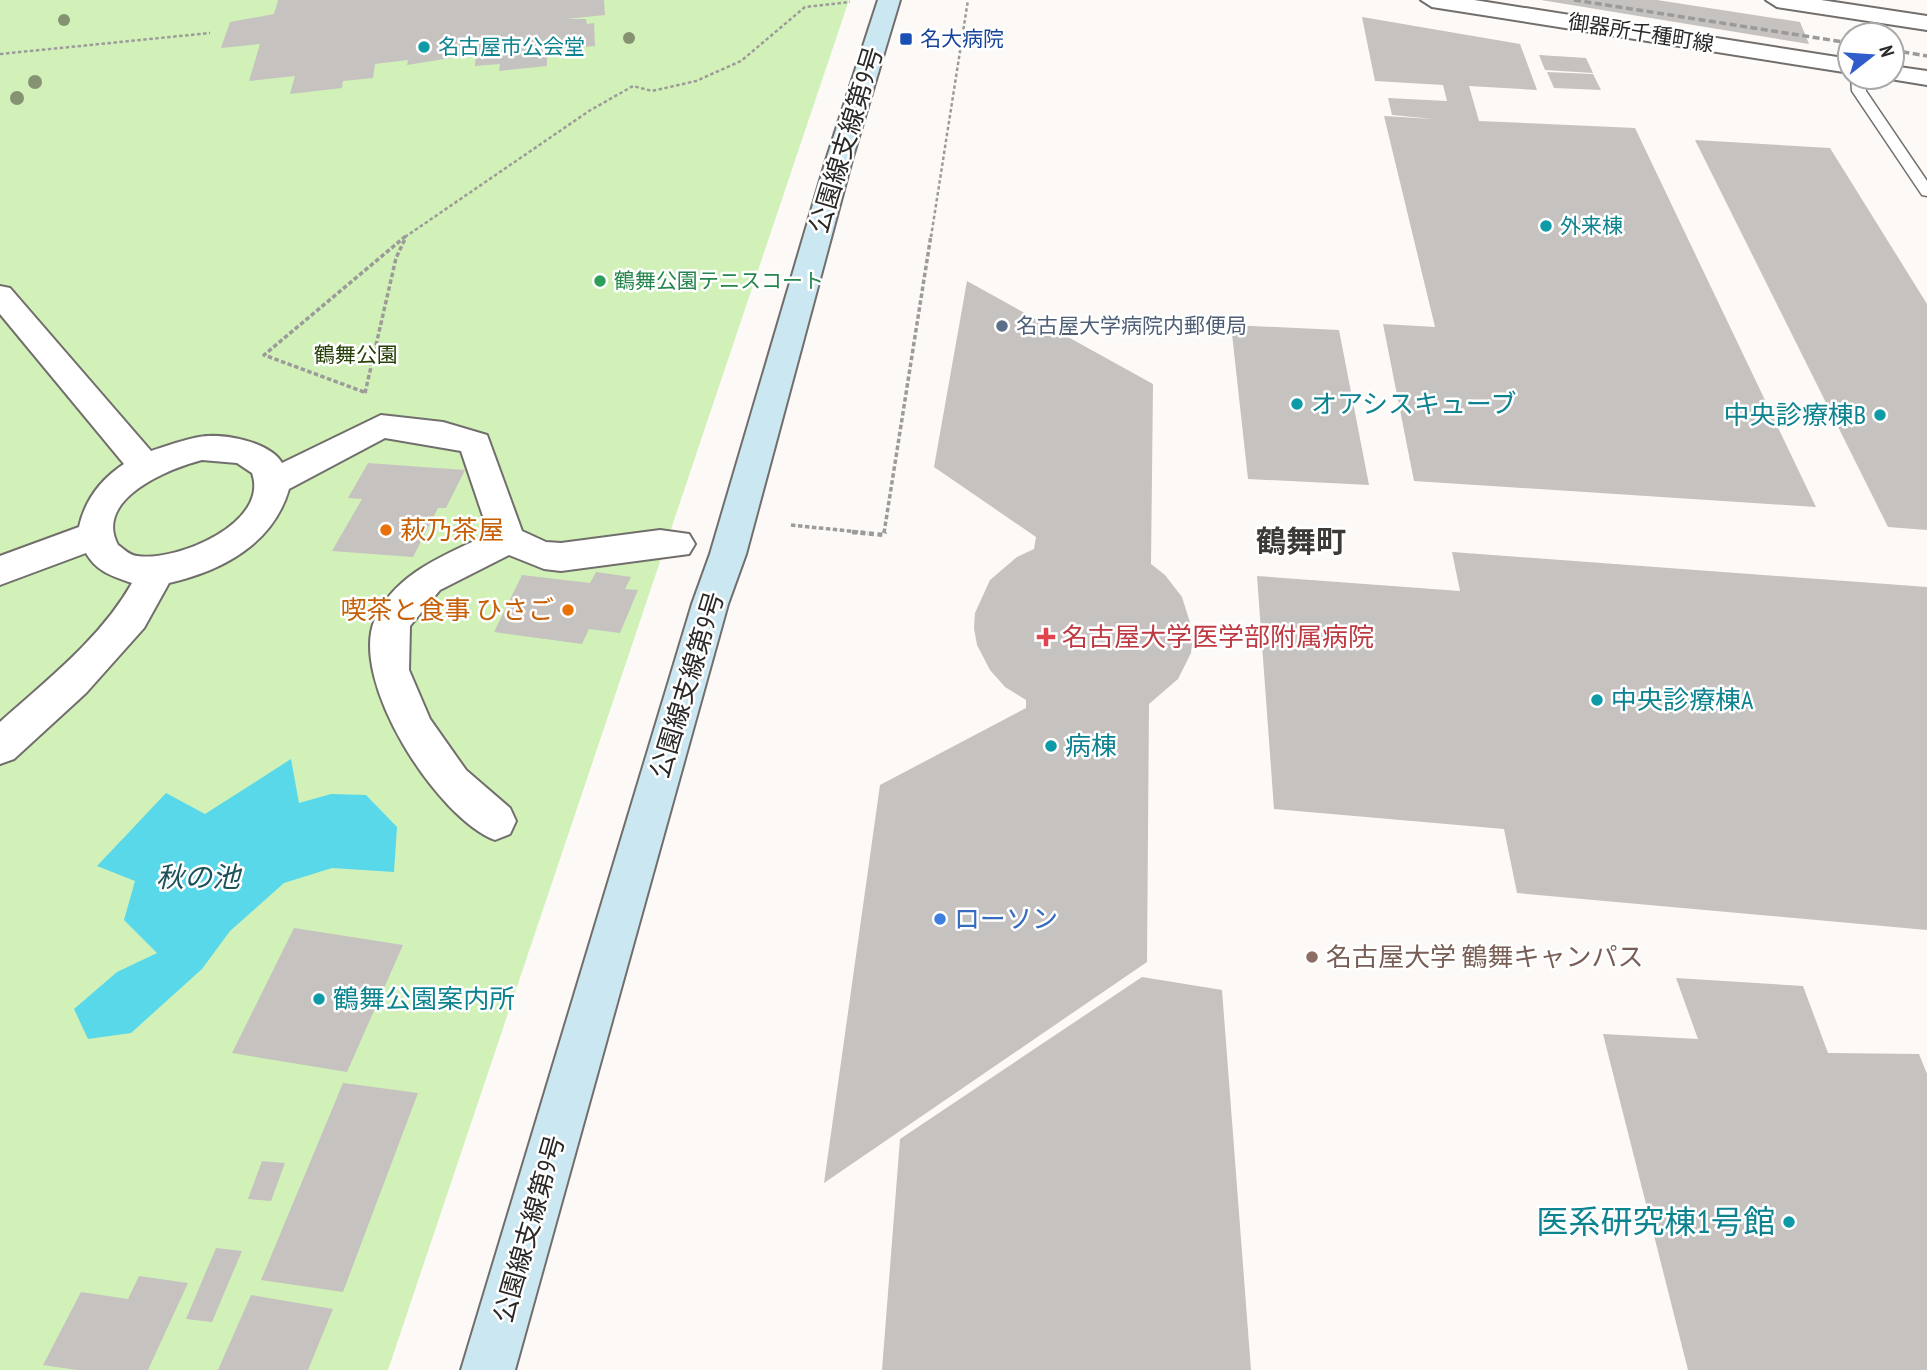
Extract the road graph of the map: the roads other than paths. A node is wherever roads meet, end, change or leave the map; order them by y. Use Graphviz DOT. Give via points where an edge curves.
graph roads {
  1 [pos="1432,0"];
  2 [pos="1777,0"];
  3 [pos="872,1"];
  4 [pos="1826,8"];
  5 [pos="1927,23"];
  6 [pos="1836,29"];
  7 [pos="1836,49"];
  8 [pos="1906,75"];
  9 [pos="1927,78"];
  10 [pos="1859,91"];
  11 [pos="1927,192"];
  12 [pos="0,295"];
  13 [pos="145,467"];
  14 [pos="273,482"];
  15 [pos="95,535"];
  16 [pos="508,540"];
  17 [pos="677,544"];
  18 [pos="0,571"];
  19 [pos="157,571"];
  20 [pos="0,747"];
  21 [pos="495,821"];
  22 [pos="488,1370"];
  1 -- 7 [label="street, 御器所千種町線"];
  2 -- 4 [label="street"];
  3 -- 22 [label="street, 公園線支線第9号" via="839,159"];
  4 -- 5 [label="street"];
  4 -- 6 [label="street"];
  8 -- 9 [label="street"];
  10 -- 11 [label="lane"];
  12 -- 13 [label="street"];
  13 -- 14 [label="street" via="202,448 229,448 266,465"];
  13 -- 15 [label="street" via="107,499 97,517"];
  14 -- 16 [label="street" via="381,426 443,434 475,443"];
  14 -- 19 [label="street" via="271,500 260,520 240,539 215,555"];
  15 -- 18 [label="street"];
  15 -- 19 [label="street" via="100,551 113,563"];
  16 -- 17 [label="street" via="544,555 588,557"];
  16 -- 21 [label="street" via="427,580 392,622 390,670 415,729 452,783"];
  19 -- 20 [label="street" via="131,618 72,682"];
}
